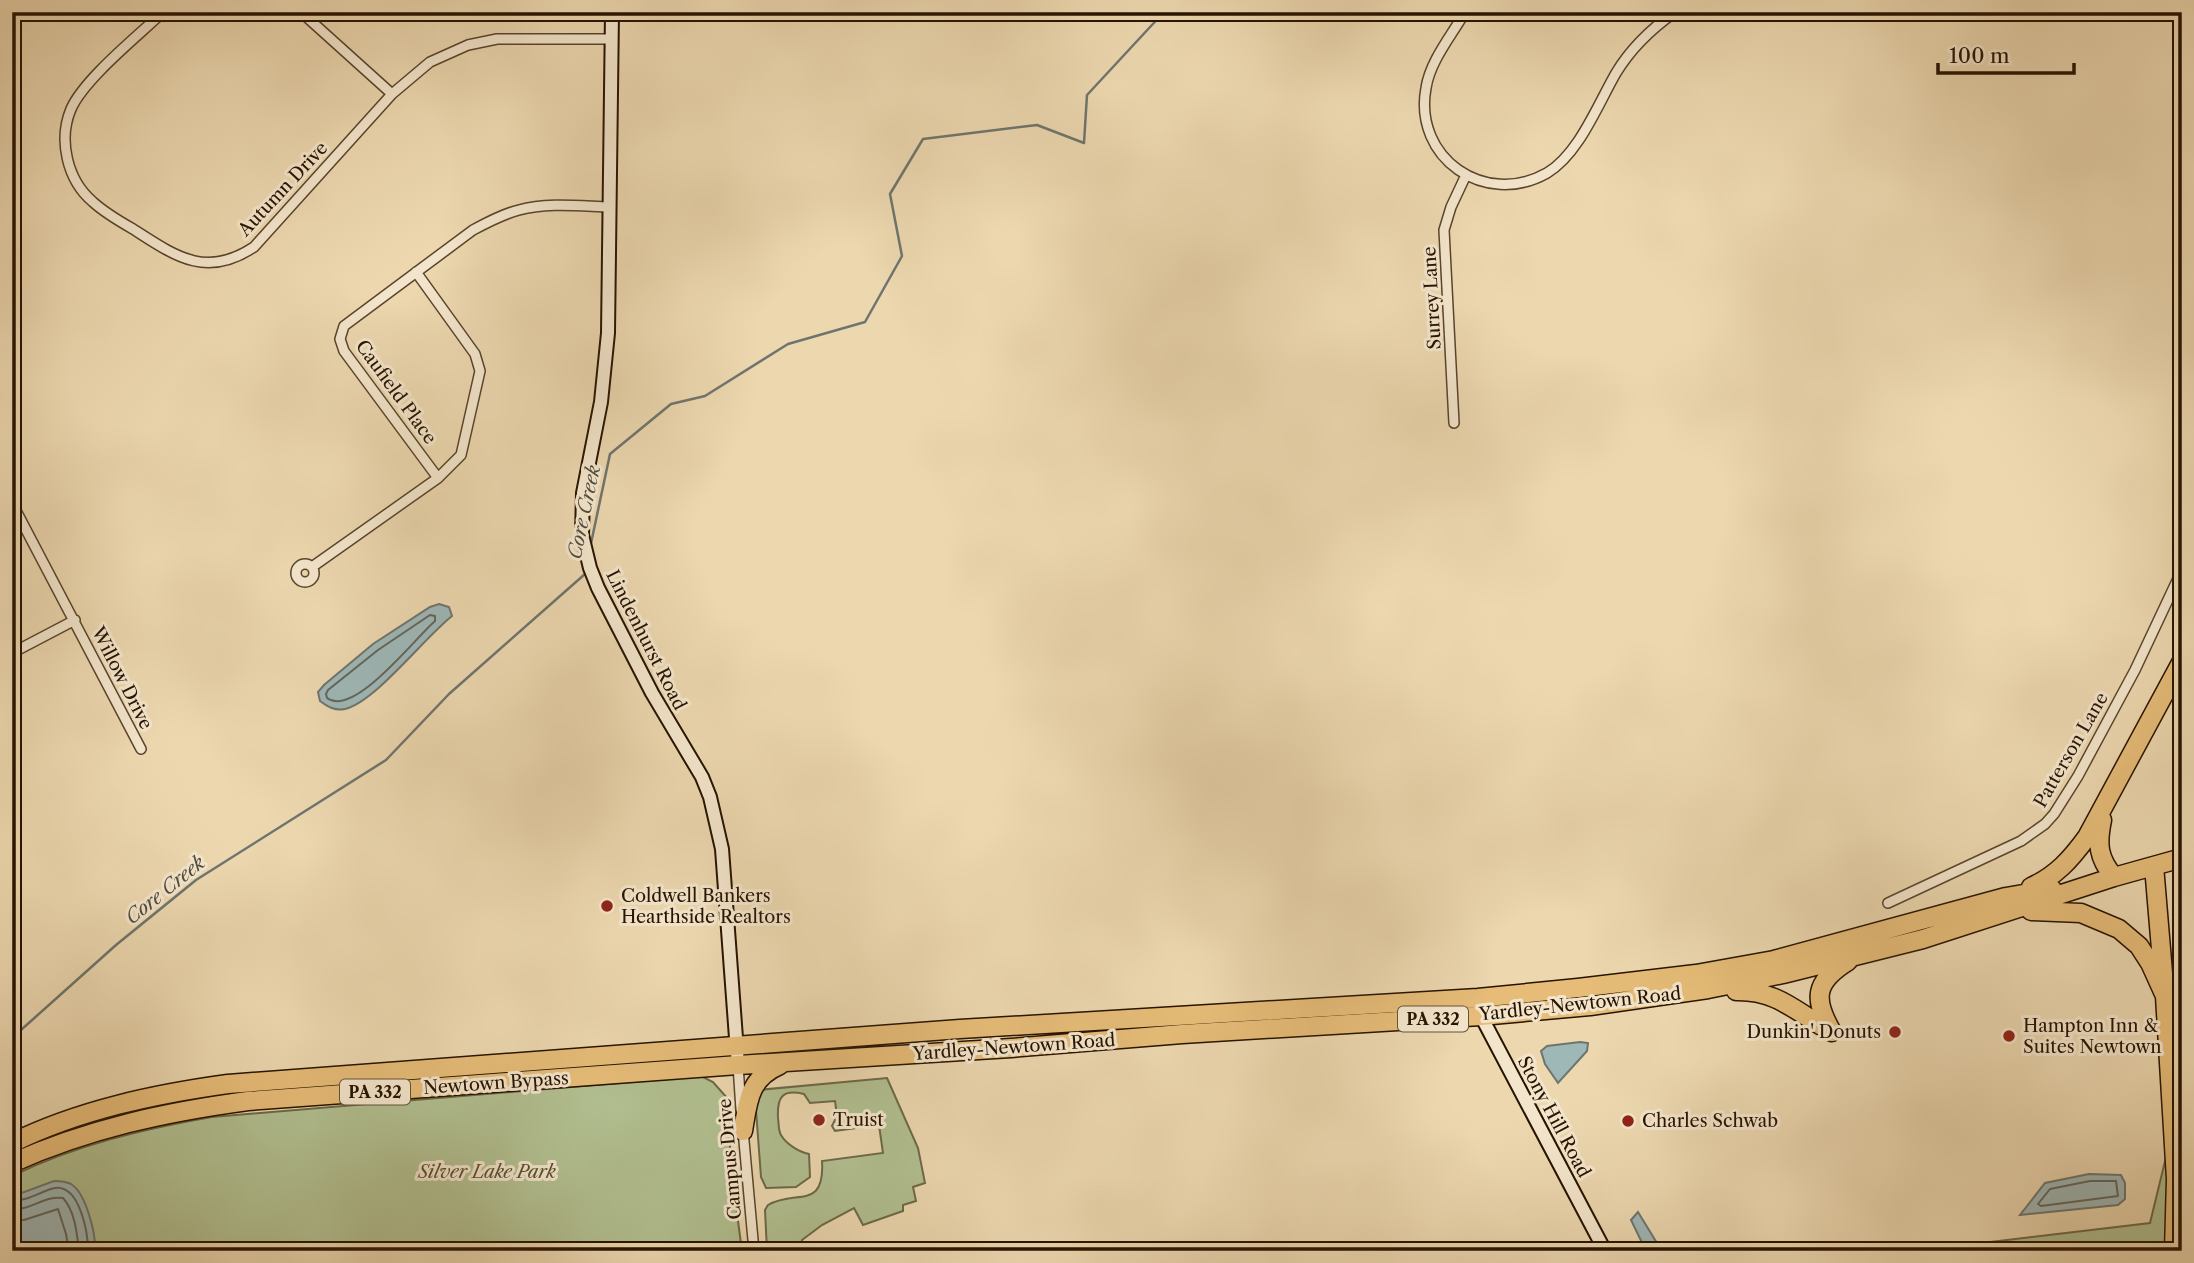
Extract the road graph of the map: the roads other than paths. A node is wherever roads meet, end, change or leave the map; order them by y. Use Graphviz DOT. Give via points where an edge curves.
graph roads {
  1 [pos="163,12"];
  2 [pos="301,12"];
  3 [pos="612,12"];
  4 [pos="1465,12"];
  5 [pos="1675,12"];
  6 [pos="611,39"];
  7 [pos="392,94"];
  8 [pos="1466,175"];
  9 [pos="609,207"];
  10 [pos="416,272"];
  11 [pos="1454,424"];
  12 [pos="439,478"];
  13 [pos="12,503"];
  14 [pos="312,567"];
  15 [pos="2182,570"];
  16 [pos="75,620"];
  17 [pos="12,653"];
  18 [pos="2182,661"];
  19 [pos="141,749"];
  20 [pos="2105,806"];
  21 [pos="2182,858"];
  22 [pos="2154,866"];
  23 [pos="2113,877"];
  24 [pos="1888,903"];
  25 [pos="2010,904"];
  26 [pos="1858,955"];
  27 [pos="2165,996"];
  28 [pos="1632,1000"];
  29 [pos="1479,1007"];
  30 [pos="737,1046"];
  31 [pos="785,1063"];
  32 [pos="738,1065"];
  33 [pos="743,1131"];
  34 [pos="16,1151"];
  35 [pos="754,1251"];
  36 [pos="1605,1251"];
  37 [pos="2174,1251"];
  1 -- 7 [label="street, Autumn Drive" via="79,94 68,120 65,145 71,171 87,197 179,257 215,263 254,247"];
  2 -- 7 [label="street"];
  3 -- 6 [label="street, Lindenhurst Road"];
  4 -- 8 [label="street" via="1433,68 1424,102 1436,147"];
  5 -- 8 [label="street" via="1633,48 1572,149 1551,170 1514,184"];
  6 -- 7 [label="street, Autumn Drive" via="505,39 468,45 430,62"];
  6 -- 9 [label="street, Lindenhurst Road"];
  8 -- 11 [label="street, Surrey Lane" via="1444,230"];
  9 -- 10 [label="street, Caufield Place" via="520,209 473,230"];
  9 -- 30 [label="street, Lindenhurst Road" via="606,369 583,493 585,549 652,694 710,797 722,849"];
  10 -- 12 [label="street, Caufield Place" via="475,354 480,372 461,455"];
  10 -- 12 [label="street, Caufield Place" via="344,326 340,340"];
  12 -- 14 [label="street, Caufield Place"];
  13 -- 16 [label="street, Willow Drive"];
  15 -- 24 [label="street, Patterson Lane" via="2129,682 2049,819 2021,841"];
  16 -- 17 [label="street, Willow Drive"];
  16 -- 19 [label="street, Willow Drive"];
  18 -- 20 [label="highway"];
  20 -- 23 [label="highway" via="2098,847"];
  20 -- 25 [label="highway" via="2066,864"];
  21 -- 22 [label="highway, Yardley-Newtown Road / PA 332"];
  22 -- 23 [label="highway, Yardley-Newtown Road / PA 332"];
  22 -- 27 [label="highway"];
  23 -- 25 [label="highway, Yardley-Newtown Road / PA 332"];
  25 -- 26 [label="highway, Yardley-Newtown Road / PA 332" via="1923,939"];
  25 -- 27 [label="highway" via="2081,913 2108,922 2139,946"];
  25 -- 29 [label="highway, Yardley-Newtown Road / PA 332" via="1774,960"];
  26 -- 28 [label="highway, Yardley-Newtown Road / PA 332" via="1709,989"];
  26 -- 28 [label="highway" via="1825,978 1818,996 1832,1032 1762,992 1738,990 1665,1002"];
  27 -- 37 [label="highway" via="2176,1179"];
  28 -- 29 [label="highway, Yardley-Newtown Road / PA 332"];
  29 -- 30 [label="highway, Yardley-Newtown Road / PA 332" via="960,1029"];
  29 -- 31 [label="highway, Yardley-Newtown Road / PA 332"];
  29 -- 36 [label="street, Stony Hill Road"];
  30 -- 32 [label="street, Lindenhurst Road"];
  30 -- 34 [label="highway, Newtown Bypass / PA 332" via="177,1091 114,1106"];
  31 -- 32 [label="highway, Yardley-Newtown Road / PA 332"];
  31 -- 33 [label="highway" via="755,1084"];
  32 -- 33 [label="street, Campus Drive"];
  32 -- 34 [label="highway, Newtown Bypass / PA 332" via="208,1106"];
  33 -- 35 [label="street, Campus Drive"];
}
